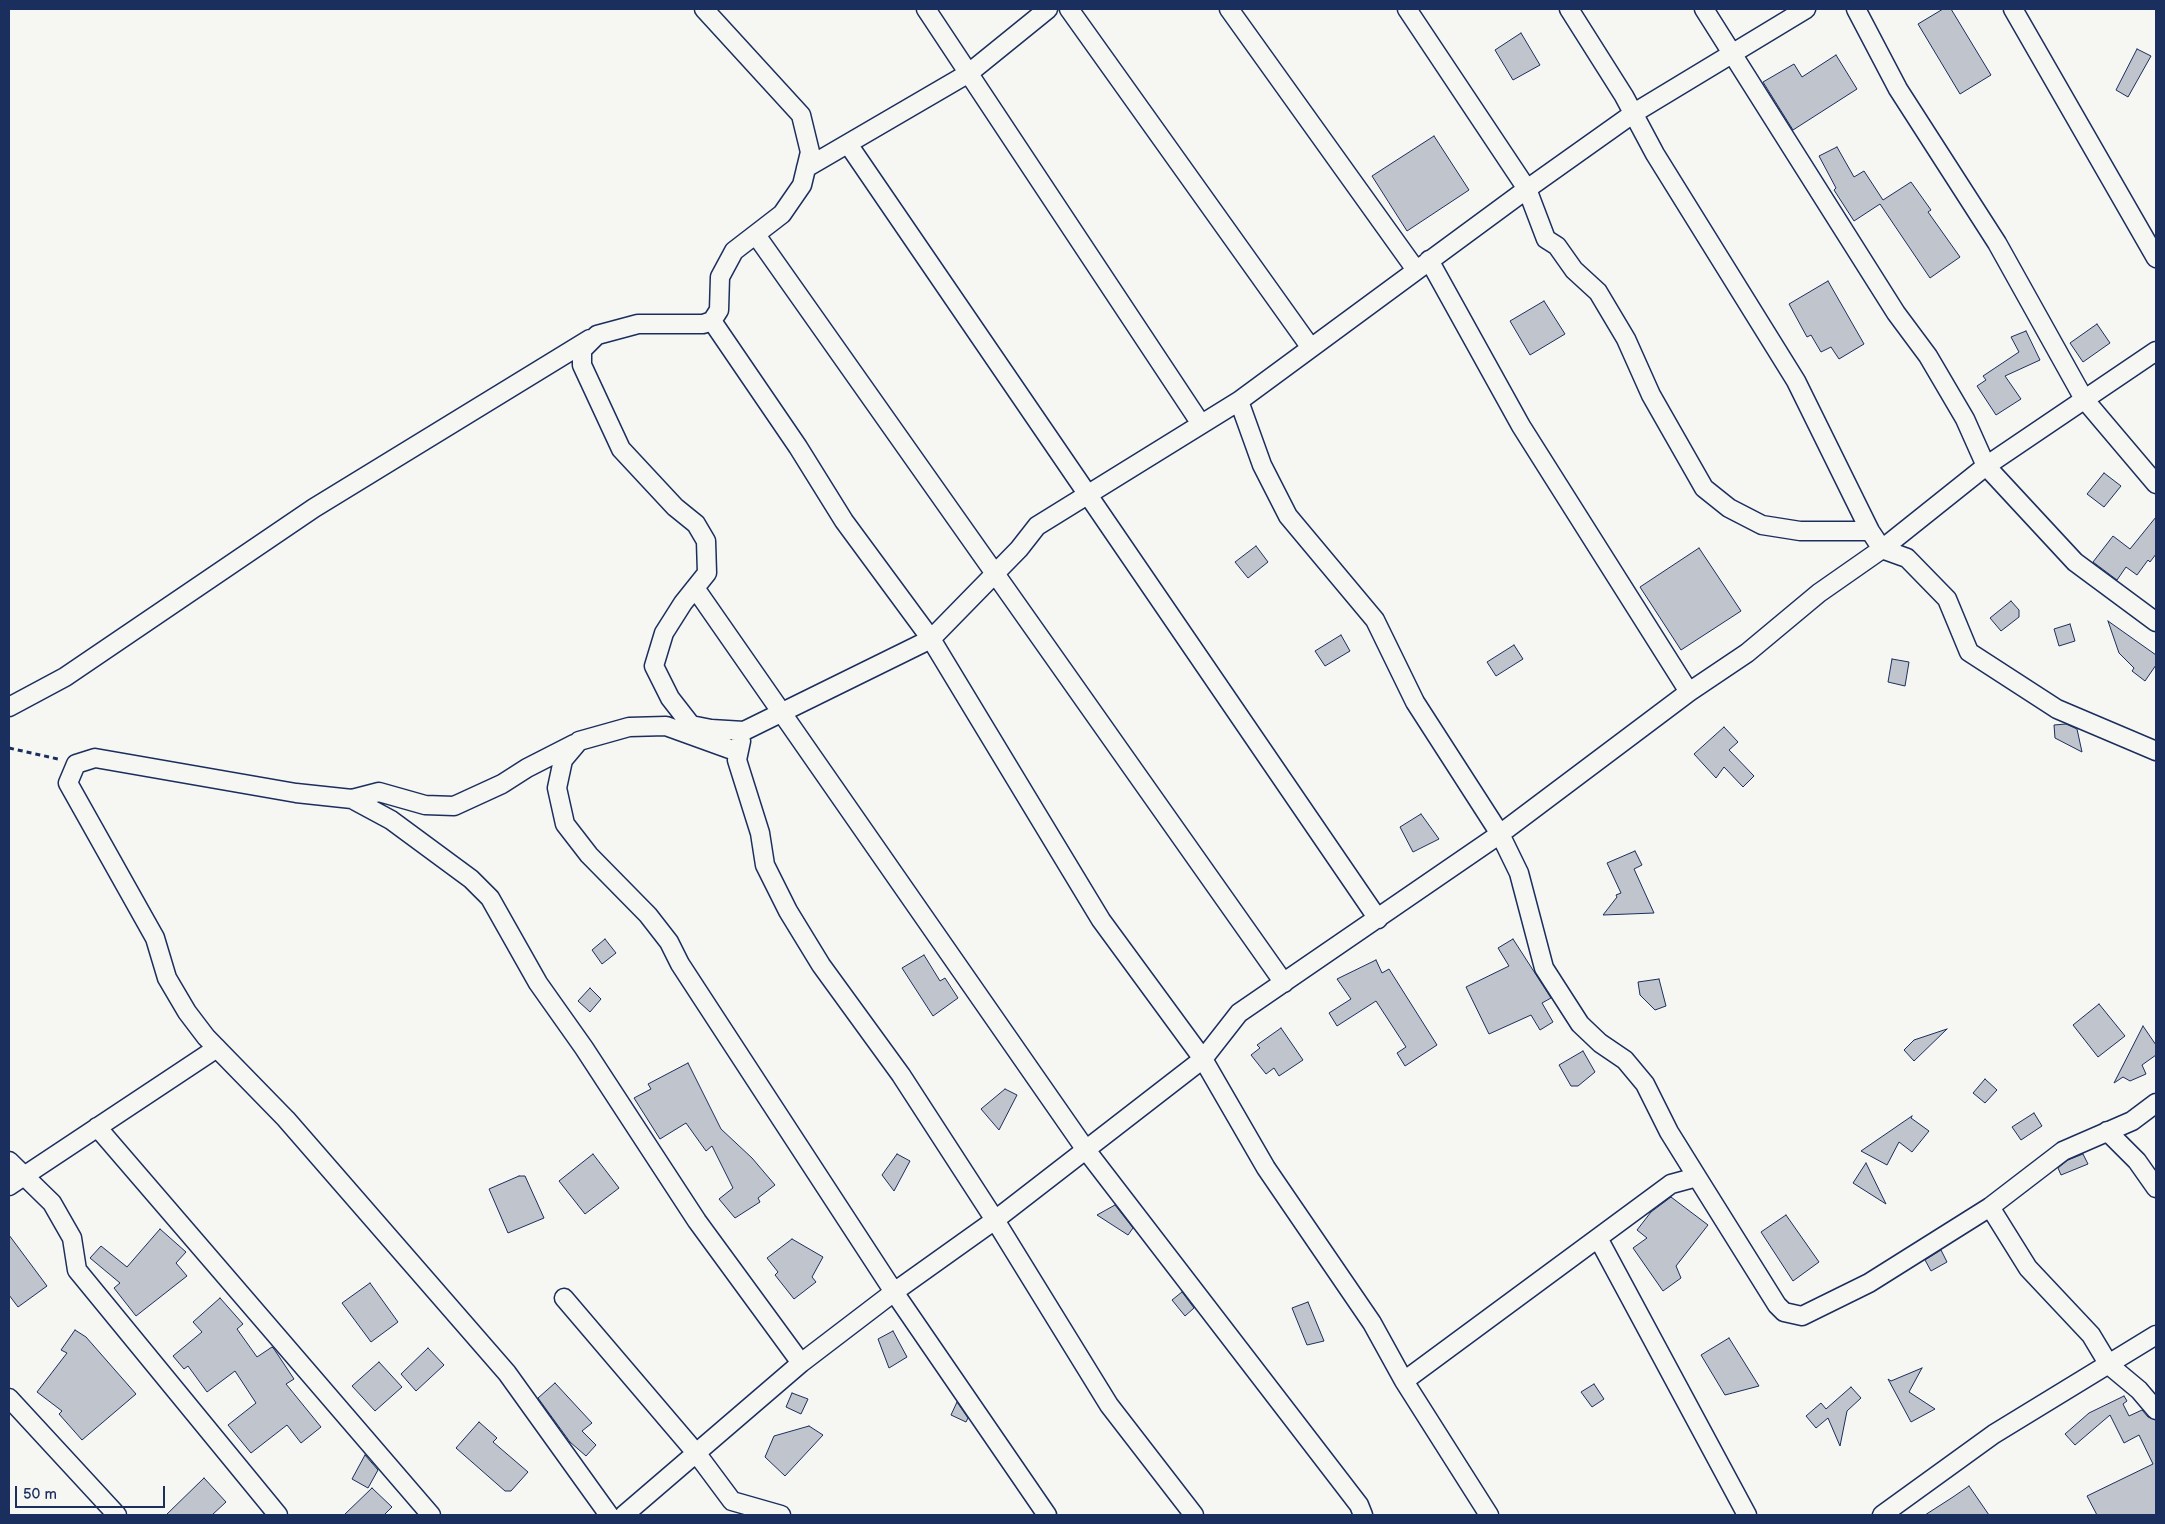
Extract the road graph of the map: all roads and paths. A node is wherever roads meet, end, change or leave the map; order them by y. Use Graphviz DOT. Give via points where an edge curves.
graph roads {
  1 [pos="704,9"];
  2 [pos="926,9"];
  3 [pos="1048,9"];
  4 [pos="1069,9"];
  5 [pos="1229,9"];
  6 [pos="1406,9"];
  7 [pos="1569,9"];
  8 [pos="1704,9"];
  9 [pos="1806,9"];
  10 [pos="1856,9"];
  11 [pos="2013,9"];
  12 [pos="1732,54"];
  13 [pos="969,73"];
  14 [pos="1634,113"];
  15 [pos="848,144"];
  16 [pos="806,168"];
  17 [pos="1527,188"];
  18 [pos="756,235"];
  19 [pos="2156,258"];
  20 [pos="1423,265"];
  21 [pos="712,321"];
  22 [pos="597,335"];
  23 [pos="1311,348"];
  24 [pos="2156,351"];
  25 [pos="2084,399"];
  26 [pos="1239,401"];
  27 [pos="1201,424"];
  28 [pos="1986,466"];
  29 [pos="2156,484"];
  30 [pos="1088,494"];
  31 [pos="1870,531"];
  32 [pos="1882,549"];
  33 [pos="995,574"];
  34 [pos="695,588"];
  35 [pos="2156,622"];
  36 [pos="931,639"];
  37 [pos="1689,692"];
  38 [pos="9,707"];
  39 [pos="782,712"];
  40 [pos="744,731"];
  41 [pos="579,741"];
  42 [pos="9,748"];
  43 [pos="2156,751"];
  44 [pos="738,752"];
  45 [pos="76,764"];
  46 [pos="352,799"];
  47 [pos="1500,834"];
  48 [pos="1378,919"];
  49 [pos="1284,983"];
  50 [pos="217,1048"];
  51 [pos="1203,1059"];
  52 [pos="2156,1103"];
  53 [pos="97,1127"];
  54 [pos="2107,1131"];
  55 [pos="1086,1150"];
  56 [pos="9,1161"];
  57 [pos="26,1175"];
  58 [pos="1697,1177"];
  59 [pos="9,1186"];
  60 [pos="2156,1188"];
  61 [pos="1990,1207"];
  62 [pos="995,1220"];
  63 [pos="1598,1238"];
  64 [pos="894,1292"];
  65 [pos="564,1298"];
  66 [pos="2156,1335"];
  67 [pos="801,1363"];
  68 [pos="2109,1365"];
  69 [pos="1404,1382"];
  70 [pos="9,1398"];
  71 [pos="2156,1410"];
  72 [pos="697,1454"];
  73 [pos="1898,1509"];
  74 [pos="117,1515"];
  75 [pos="278,1515"];
  76 [pos="431,1515"];
  77 [pos="609,1515"];
  78 [pos="624,1515"];
  79 [pos="781,1515"];
  80 [pos="1047,1515"];
  81 [pos="1194,1515"];
  82 [pos="1364,1515"];
  83 [pos="1489,1515"];
  84 [pos="1747,1515"];
  85 [pos="1882,1515"];
  1 -- 16 [label="street" via="801,115 810,152"];
  2 -- 13 [label="street"];
  3 -- 13 [label="street"];
  4 -- 23 [label="street"];
  5 -- 20 [label="street"];
  6 -- 17 [label="street"];
  7 -- 14 [label="street"];
  8 -- 12 [label="street"];
  9 -- 12 [label="street"];
  10 -- 25 [label="street" via="1898,89 1997,243"];
  11 -- 19 [label="street"];
  12 -- 14 [label="street"];
  12 -- 28 [label="street" via="1896,313 1928,356 1965,419"];
  13 -- 15 [label="street"];
  13 -- 27 [label="street"];
  14 -- 17 [label="street"];
  14 -- 31 [label="street" via="1655,154 1796,381"];
  15 -- 16 [label="street"];
  15 -- 30 [label="street"];
  16 -- 18 [label="street" via="802,185 782,214"];
  17 -- 20 [label="street"];
  17 -- 31 [label="street" via="1546,239 1598,292 1704,488 1730,508 1762,525 1800,531"];
  18 -- 21 [label="street" via="734,251 720,276 719,310"];
  18 -- 33 [label="street"];
  20 -- 23 [label="street"];
  20 -- 37 [label="street"];
  21 -- 22 [label="street" via="703,324 638,324"];
  21 -- 36 [label="street" via="844,521"];
  22 -- 34 [label="street" via="582,350 582,365 621,449 675,507 696,524 706,541 708,573"];
  22 -- 38 [label="street" via="314,508 65,678"];
  23 -- 26 [label="street"];
  24 -- 25 [label="street"];
  25 -- 28 [label="street"];
  25 -- 29 [label="street"];
  26 -- 27 [label="street"];
  26 -- 47 [label="street" via="1262,465 1288,516 1375,620 1415,702"];
  27 -- 30 [label="street"];
  28 -- 32 [label="street"];
  28 -- 35 [label="street" via="2075,562"];
  30 -- 33 [label="street" via="1037,526"];
  30 -- 48 [label="street"];
  31 -- 32 [label="street"];
  32 -- 37 [label="street" via="1819,593 1747,653"];
  32 -- 43 [label="street" via="1907,558 1947,599 1969,652 2056,709"];
  33 -- 36 [label="street"];
  33 -- 49 [label="street"];
  34 -- 39 [label="street"];
  34 -- 40 [label="street" via="664,633 654,666 670,698 691,725"];
  36 -- 39 [label="street"];
  36 -- 51 [label="street" via="1101,920"];
  37 -- 47 [label="street"];
  39 -- 40 [label="street"];
  39 -- 55 [label="street"];
  40 -- 44 [label="street"];
  41 -- 44 [label="street" via="629,727 666,726"];
  41 -- 46 [label="street" via="502,784 454,806 424,805 379,792"];
  41 -- 64 [label="street" via="563,760 557,788 565,824 669,942 680,964"];
  42 -- 45 [label="path"];
  44 -- 62 [label="street" via="737,760 760,832 765,865 788,911 821,965 901,1075"];
  45 -- 46 [label="street" via="95,758 296,793"];
  45 -- 50 [label="street" via="68,783 155,938 167,978 187,1012"];
  46 -- 67 [label="street" via="391,820 471,879 490,898 538,983 691,1213"];
  47 -- 48 [label="street"];
  47 -- 58 [label="street" via="1519,873 1544,968 1580,1024 1625,1060 1645,1084"];
  48 -- 49 [label="street"];
  49 -- 51 [label="street" via="1239,1013"];
  50 -- 53 [label="street"];
  50 -- 77 [label="street" via="286,1119 507,1373"];
  51 -- 55 [label="street"];
  51 -- 69 [label="street" via="1266,1168 1372,1323"];
  52 -- 54 [label="street" via="2132,1121"];
  53 -- 57 [label="street"];
  53 -- 76 [label="street"];
  54 -- 60 [label="street" via="2137,1161"];
  54 -- 61 [label="street" via="2063,1151"];
  55 -- 62 [label="street"];
  55 -- 82 [label="street"];
  56 -- 57 [label="street"];
  57 -- 59 [label="street"];
  57 -- 75 [label="street" via="52,1203 72,1238 77,1270"];
  58 -- 61 [label="street" via="1776,1305 1784,1312 1802,1316 1869,1283"];
  58 -- 63 [label="street" via="1671,1184"];
  61 -- 68 [label="street" via="2028,1268 2091,1336"];
  62 -- 64 [label="street"];
  62 -- 81 [label="street" via="1109,1405"];
  63 -- 69 [label="street"];
  63 -- 84 [label="street"];
  64 -- 67 [label="street"];
  64 -- 80 [label="street"];
  65 -- 72 [label="street"];
  66 -- 68 [label="street"];
  67 -- 72 [label="street"];
  68 -- 71 [label="street" via="2140,1390"];
  68 -- 73 [label="street" via="1994,1434"];
  69 -- 83 [label="street"];
  70 -- 74 [label="street"];
  72 -- 78 [label="street"];
  72 -- 79 [label="street" via="732,1501"];
  73 -- 85 [label="street"];
}
